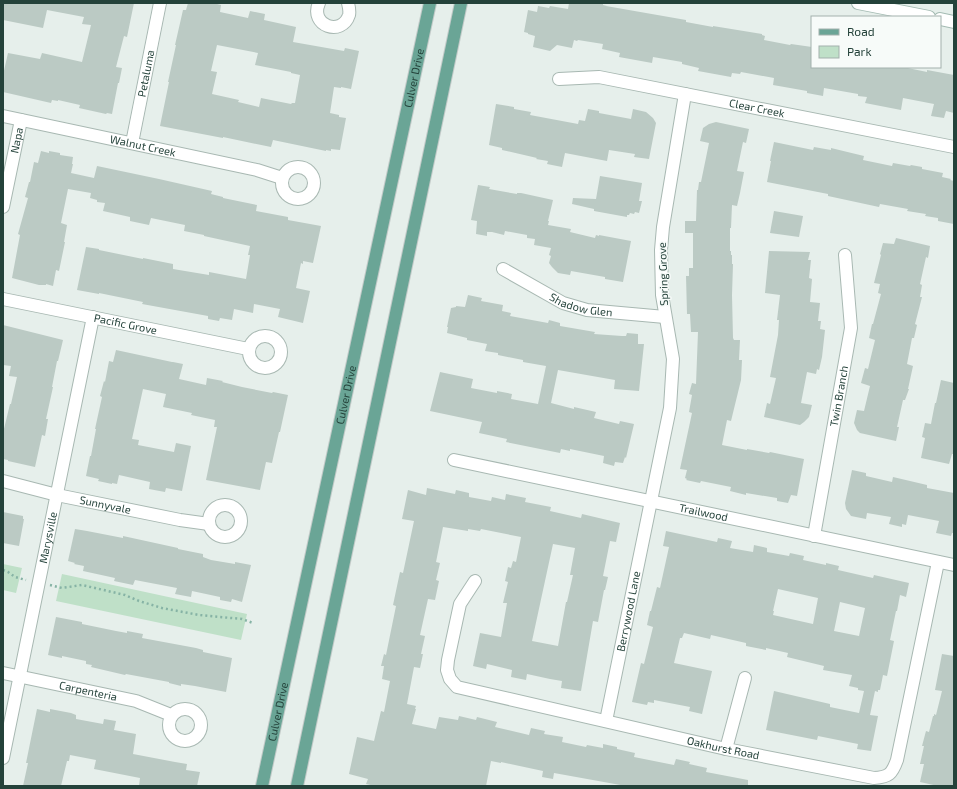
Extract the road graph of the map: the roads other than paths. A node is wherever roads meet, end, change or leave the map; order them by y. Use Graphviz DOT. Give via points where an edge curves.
graph roads {
  1 [pos="160,3"];
  2 [pos="348,3"];
  3 [pos="430,3"];
  4 [pos="461,3"];
  5 [pos="858,3"];
  6 [pos="315,4"];
  7 [pos="924,16"];
  8 [pos="941,19"];
  9 [pos="954,22"];
  10 [pos="559,80"];
  11 [pos="685,94"];
  12 [pos="3,116"];
  13 [pos="21,120"];
  14 [pos="132,143"];
  15 [pos="954,147"];
  16 [pos="282,178"];
  17 [pos="3,207"];
  18 [pos="845,255"];
  19 [pos="504,269"];
  20 [pos="3,299"];
  21 [pos="93,317"];
  22 [pos="665,317"];
  23 [pos="248,349"];
  24 [pos="454,460"];
  25 [pos="3,482"];
  26 [pos="57,495"];
  27 [pos="650,501"];
  28 [pos="209,524"];
  29 [pos="814,536"];
  30 [pos="938,562"];
  31 [pos="954,565"];
  32 [pos="475,581"];
  33 [pos="3,673"];
  34 [pos="20,676"];
  35 [pos="745,678"];
  36 [pos="171,715"];
  37 [pos="606,721"];
  38 [pos="726,749"];
  39 [pos="3,758"];
  40 [pos="262,786"];
  41 [pos="297,786"];
  1 -- 14 [label="street, Petaluma"];
  2 -- 6 [label="street" via="348,18 344,24 337,27 330,27 319,20"];
  3 -- 40 [label="main road, Culver Drive"];
  4 -- 41 [label="main road"];
  5 -- 7 [label="street"];
  8 -- 9 [label="street"];
  10 -- 11 [label="street, Clear Creek" via="599,77"];
  11 -- 15 [label="street, Clear Creek"];
  11 -- 22 [label="street, Spring Grove" via="663,227 662,295"];
  12 -- 13 [label="street, Walnut Creek"];
  13 -- 14 [label="street, Walnut Creek"];
  13 -- 17 [label="street, Napa"];
  14 -- 16 [label="street, Walnut Creek" via="257,170"];
  18 -- 29 [label="street, Twin Branch" via="851,328"];
  19 -- 22 [label="street, Shadow Glen" via="563,303 587,310"];
  20 -- 21 [label="street, Pacific Grove"];
  21 -- 23 [label="street, Pacific Grove"];
  21 -- 26 [label="street, Marysville"];
  22 -- 27 [label="street, Spring Grove" via="673,359 670,408"];
  24 -- 27 [label="street, Trailwood"];
  25 -- 26 [label="street, Sunnyvale"];
  26 -- 28 [label="street, Sunnyvale"];
  26 -- 34 [label="street, Marysville"];
  27 -- 29 [label="street, Trailwood"];
  27 -- 37 [label="street, Berrywood Lane"];
  29 -- 30 [label="street, Trailwood"];
  30 -- 31 [label="street, Trailwood"];
  30 -- 38 [label="street, Oakhurst Road" via="894,770 885,777 874,778"];
  32 -- 37 [label="street, Oakhurst Road" via="460,604 448,660 447,670 457,687"];
  33 -- 34 [label="street, Carpenteria"];
  34 -- 36 [label="street, Carpenteria" via="136,700"];
  34 -- 39 [label="street, Marysville"];
  35 -- 38 [label="street"];
  37 -- 38 [label="street, Oakhurst Road"];
}
